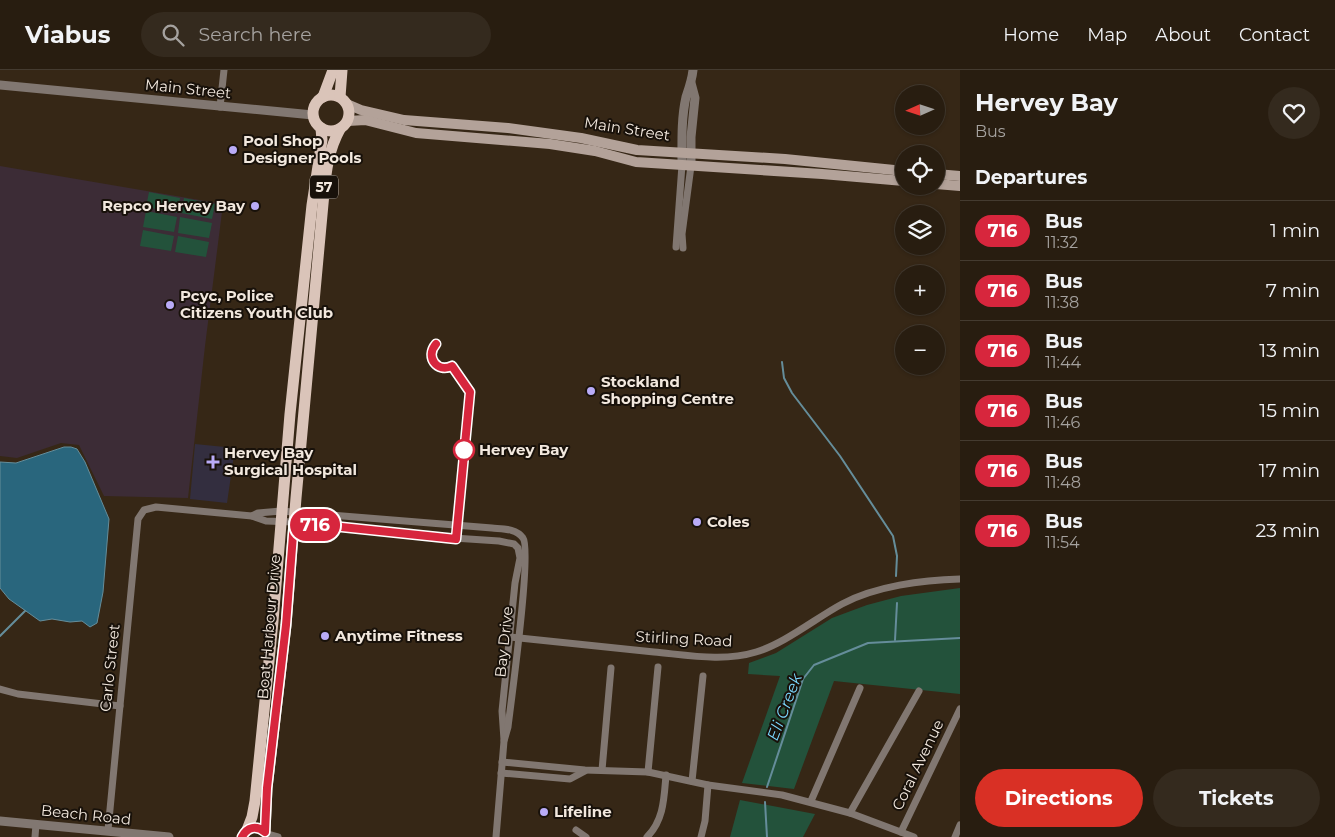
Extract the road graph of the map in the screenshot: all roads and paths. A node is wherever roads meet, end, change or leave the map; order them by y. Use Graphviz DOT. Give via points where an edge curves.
graph roads {
  1 [pos="224,70"];
  2 [pos="333,70"];
  3 [pos="342,70"];
  4 [pos="693,70"];
  5 [pos="0,85"];
  6 [pos="323,97"];
  7 [pos="344,101"];
  8 [pos="220,107"];
  9 [pos="314,116"];
  10 [pos="344,125"];
  11 [pos="321,128"];
  12 [pos="687,153"];
  13 [pos="686,166"];
  14 [pos="895,170"];
  15 [pos="945,175"];
  16 [pos="960,176"];
  17 [pos="895,180"];
  18 [pos="945,185"];
  19 [pos="960,186"];
  20 [pos="680,248"];
  21 [pos="309,349"];
  22 [pos="292,400"];
  23 [pos="281,516"];
  24 [pos="294,517"];
  25 [pos="960,578"];
  26 [pos="510,637"];
  27 [pos="519,638"];
  28 [pos="658,667"];
  29 [pos="611,668"];
  30 [pos="703,676"];
  31 [pos="860,688"];
  32 [pos="0,689"];
  33 [pos="920,691"];
  34 [pos="120,706"];
  35 [pos="960,709"];
  36 [pos="504,741"];
  37 [pos="502,762"];
  38 [pos="585,770"];
  39 [pos="602,770"];
  40 [pos="648,772"];
  41 [pos="501,773"];
  42 [pos="666,775"];
  43 [pos="692,781"];
  44 [pos="708,785"];
  45 [pos="811,801"];
  46 [pos="850,813"];
  47 [pos="0,821"];
  48 [pos="36,824"];
  49 [pos="960,824"];
  50 [pos="108,830"];
  51 [pos="576,830"];
  52 [pos="901,832"];
  53 [pos="244,834"];
  54 [pos="269,835"];
  55 [pos="35,837"];
  56 [pos="169,837"];
  57 [pos="496,837"];
  58 [pos="586,837"];
  59 [pos="647,837"];
  60 [pos="701,837"];
  61 [pos="914,837"];
  62 [pos="955,837"];
  1 -- 8 [label="street"];
  2 -- 6 [label="main road"];
  3 -- 7 [label="main road, 57"];
  4 -- 12 [label="street" via="686,98"];
  5 -- 8 [label="street, Main Street"];
  6 -- 7 [label="main road" via="334,95"];
  6 -- 9 [label="main road" via="315,105"];
  7 -- 10 [label="main road, 57" via="349,116"];
  7 -- 12 [label="main road, Main Street" via="361,110 404,120 508,128 637,150"];
  8 -- 9 [label="street, Main Street"];
  9 -- 11 [label="main road"];
  10 -- 11 [label="main road" via="330,131"];
  10 -- 13 [label="main road, Main Street" via="365,120 416,132 550,144 636,162"];
  10 -- 21 [label="main road, Boat Harbour Drive / 57" via="332,143 326,173"];
  11 -- 22 [label="main road, Boat Harbour Drive / 57"];
  12 -- 13 [label="street"];
  12 -- 14 [label="main road, Main Street"];
  13 -- 17 [label="main road, Main Street"];
  13 -- 20 [label="street"];
  15 -- 16 [label="main road"];
  18 -- 19 [label="main road"];
  21 -- 22 [label="main road" via="302,358"];
  21 -- 24 [label="main road, Boat Harbour Drive / 57"];
  22 -- 23 [label="main road, Boat Harbour Drive / 57"];
  23 -- 24 [label="street"];
  23 -- 24 [label="street"];
  23 -- 34 [label="street, Carlo Street" via="156,507 144,510 138,519"];
  23 -- 53 [label="main road, Boat Harbour Drive / 57" via="254,801 252,817"];
  24 -- 26 [label="street, Bay Drive" via="408,535 514,544 520,558"];
  24 -- 27 [label="street, Bay Drive" via="517,532 524,538 527,556"];
  24 -- 54 [label="main road, Boat Harbour Drive / 57" via="286,625 267,788"];
  25 -- 27 [label="street, Stirling Road" via="886,588 863,595 770,646 736,657"];
  26 -- 27 [label="street, Stirling Road"];
  26 -- 36 [label="street, Bay Drive" via="502,712"];
  27 -- 36 [label="street, Bay Drive"];
  28 -- 40 [label="street"];
  29 -- 39 [label="street"];
  30 -- 43 [label="street"];
  31 -- 45 [label="street"];
  32 -- 34 [label="street"];
  33 -- 46 [label="street"];
  34 -- 50 [label="street, Carlo Street"];
  35 -- 52 [label="street, Coral Avenue"];
  36 -- 37 [label="street, Bay Drive"];
  37 -- 38 [label="street"];
  37 -- 41 [label="street, Bay Drive"];
  38 -- 39 [label="street"];
  38 -- 41 [label="street" via="570,779"];
  39 -- 40 [label="street"];
  40 -- 42 [label="street"];
  41 -- 57 [label="street, Bay Drive"];
  42 -- 43 [label="street"];
  42 -- 59 [label="street" via="659,822"];
  43 -- 44 [label="street"];
  44 -- 45 [label="street"];
  44 -- 60 [label="street"];
  45 -- 46 [label="street"];
  46 -- 52 [label="street"];
  47 -- 48 [label="street, Beach Road"];
  48 -- 50 [label="street, Beach Road"];
  48 -- 55 [label="street"];
  49 -- 62 [label="street"];
  50 -- 56 [label="street, Beach Road"];
  51 -- 58 [label="street"];
  52 -- 61 [label="street"];
  53 -- 54 [label="main road, 57" via="256,828"];
}
